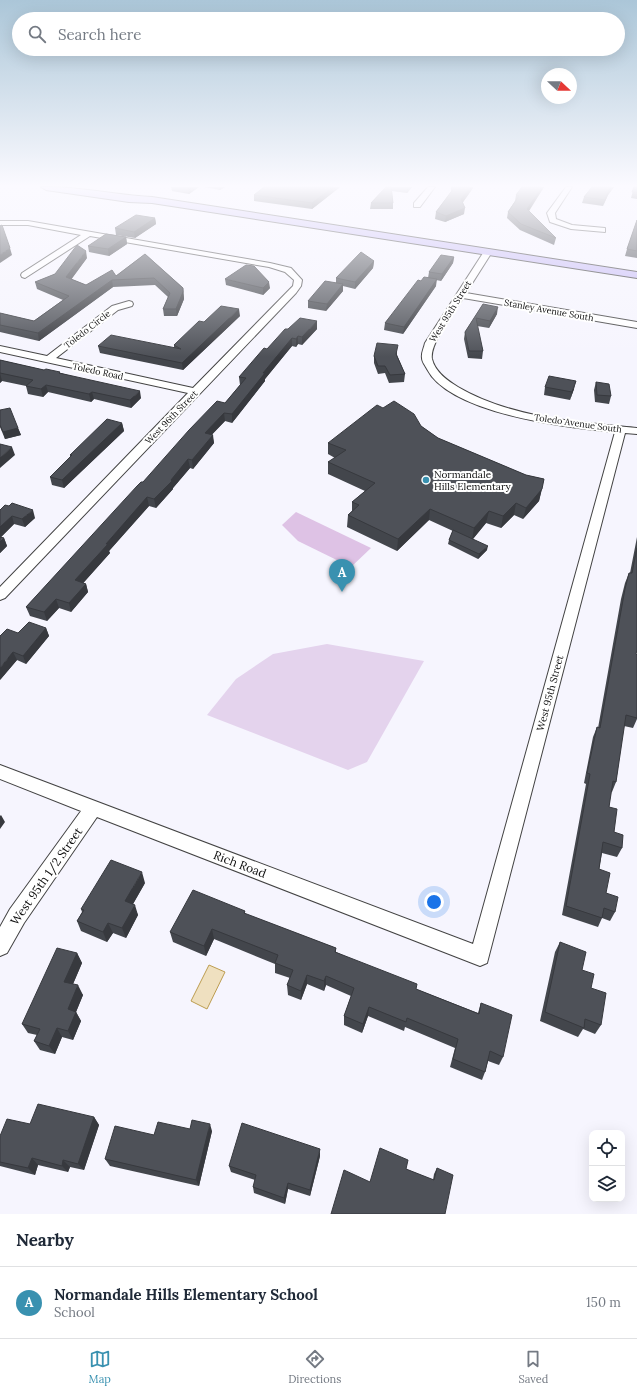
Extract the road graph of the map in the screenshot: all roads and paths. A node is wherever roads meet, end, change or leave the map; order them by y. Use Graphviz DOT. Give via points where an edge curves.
graph roads {
  1 [pos="74,244"];
  2 [pos="147,244"];
  3 [pos="434,244"];
  4 [pos="488,252"];
  5 [pos="25,275"];
  6 [pos="637,275"];
  7 [pos="460,295"];
  8 [pos="129,304"];
  9 [pos="637,325"];
  10 [pos="0,349"];
  11 [pos="48,360"];
  12 [pos="453,388"];
  13 [pos="196,392"];
  14 [pos="621,429"];
  15 [pos="637,431"];
  16 [pos="0,595"];
  17 [pos="0,772"];
  18 [pos="93,808"];
  19 [pos="0,946"];
  20 [pos="480,956"];
  1 -- 5 [label="street"];
  2 -- 13 [label="street, West 96th Street" via="270,265 288,270 298,280 297,286"];
  3 -- 4 [label="main road"];
  4 -- 6 [label="main road"];
  4 -- 7 [label="street, West 95th Street"];
  7 -- 9 [label="street, Stanley Avenue South"];
  7 -- 12 [label="street, West 95th Street" via="427,351 427,360 432,370"];
  8 -- 11 [label="street, Toledo Circle" via="115,308"];
  10 -- 11 [label="street, Toledo Road"];
  11 -- 13 [label="street, Toledo Road"];
  12 -- 14 [label="street, Toledo Avenue South" via="474,399 524,416"];
  13 -- 16 [label="street, West 96th Street"];
  14 -- 15 [label="street, Toledo Avenue South"];
  14 -- 20 [label="street, West 95th Street"];
  17 -- 18 [label="street, Rich Road"];
  18 -- 19 [label="street, West 95th 1/2 Street" via="17,916"];
  18 -- 20 [label="street, Rich Road"];
}
